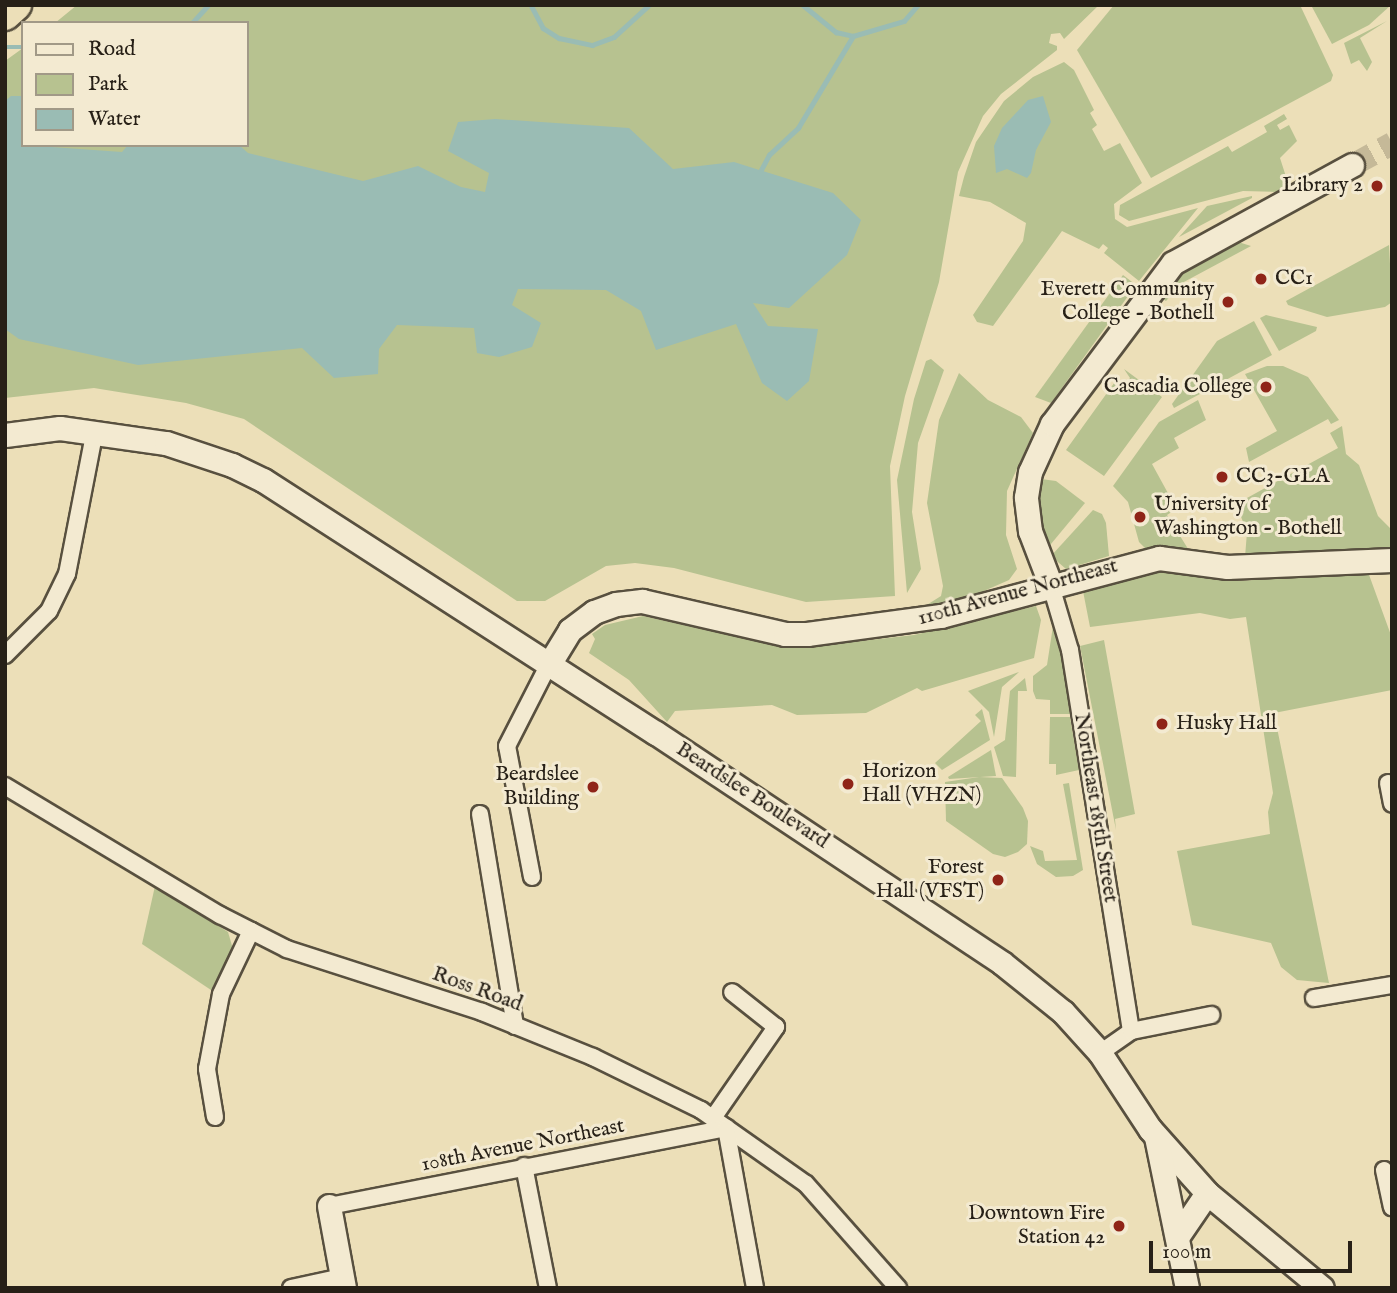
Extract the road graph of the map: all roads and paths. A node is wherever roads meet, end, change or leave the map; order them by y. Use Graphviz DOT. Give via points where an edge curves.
graph roads {
  1 [pos="16,5"];
  2 [pos="5,15"];
  3 [pos="1352,165"];
  4 [pos="5,435"];
  5 [pos="94,435"];
  6 [pos="5,448"];
  7 [pos="1392,560"];
  8 [pos="1051,586"];
  9 [pos="5,655"];
  10 [pos="548,666"];
  11 [pos="1388,783"];
  12 [pos="5,786"];
  13 [pos="1392,804"];
  14 [pos="480,814"];
  15 [pos="532,877"];
  16 [pos="251,931"];
  17 [pos="1392,985"];
  18 [pos="732,992"];
  19 [pos="1314,998"];
  20 [pos="1211,1015"];
  21 [pos="515,1026"];
  22 [pos="1131,1031"];
  23 [pos="1100,1053"];
  24 [pos="215,1116"];
  25 [pos="719,1123"];
  26 [pos="1155,1134"];
  27 [pos="524,1166"];
  28 [pos="1384,1170"];
  29 [pos="1207,1193"];
  30 [pos="329,1206"];
  31 [pos="1392,1207"];
  32 [pos="1177,1237"];
  33 [pos="342,1283"];
  34 [pos="291,1288"];
  35 [pos="548,1288"];
  36 [pos="755,1288"];
  37 [pos="898,1288"];
  38 [pos="1187,1288"];
  39 [pos="1322,1288"];
  1 -- 2 [label="highway"];
  3 -- 8 [label="street" via="1173,263 1052,424 1030,472 1026,497 1030,531"];
  4 -- 5 [label="street, Beardslee Boulevard" via="60,428"];
  5 -- 6 [label="street, Beardslee Boulevard" via="66,444"];
  5 -- 9 [label="street" via="67,574 49,611"];
  5 -- 10 [label="street, Beardslee Boulevard" via="166,443 262,480"];
  7 -- 8 [label="street, 110th Avenue Northeast" via="1227,568 1159,558"];
  8 -- 10 [label="street, 110th Avenue Northeast" via="940,616 807,635 642,601 615,604 594,612 570,630"];
  8 -- 22 [label="street, Northeast 185th Street" via="1066,629"];
  10 -- 15 [label="street" via="507,746"];
  10 -- 23 [label="street, Beardslee Boulevard" via="1002,963 1063,1012"];
  11 -- 13 [label="street"];
  12 -- 16 [label="street, Ross Road"];
  14 -- 21 [label="street"];
  16 -- 21 [label="street, Ross Road" via="287,949"];
  16 -- 24 [label="street" via="219,1007 207,1069"];
  17 -- 19 [label="street"];
  18 -- 25 [label="street" via="776,1027"];
  20 -- 22 [label="street"];
  21 -- 25 [label="street, Ross Road" via="593,1057"];
  22 -- 23 [label="street"];
  23 -- 26 [label="street, Beardslee Boulevard"];
  25 -- 27 [label="street, 108th Avenue Northeast"];
  25 -- 36 [label="street"];
  25 -- 37 [label="street, Ross Road" via="806,1184"];
  26 -- 29 [label="street, Beardslee Boulevard"];
  26 -- 32 [label="street"];
  27 -- 30 [label="street, 108th Avenue Northeast"];
  27 -- 35 [label="street"];
  28 -- 31 [label="street"];
  29 -- 32 [label="street"];
  29 -- 39 [label="street, Beardslee Boulevard"];
  30 -- 33 [label="street"];
  32 -- 38 [label="street"];
  33 -- 34 [label="street"];
}
